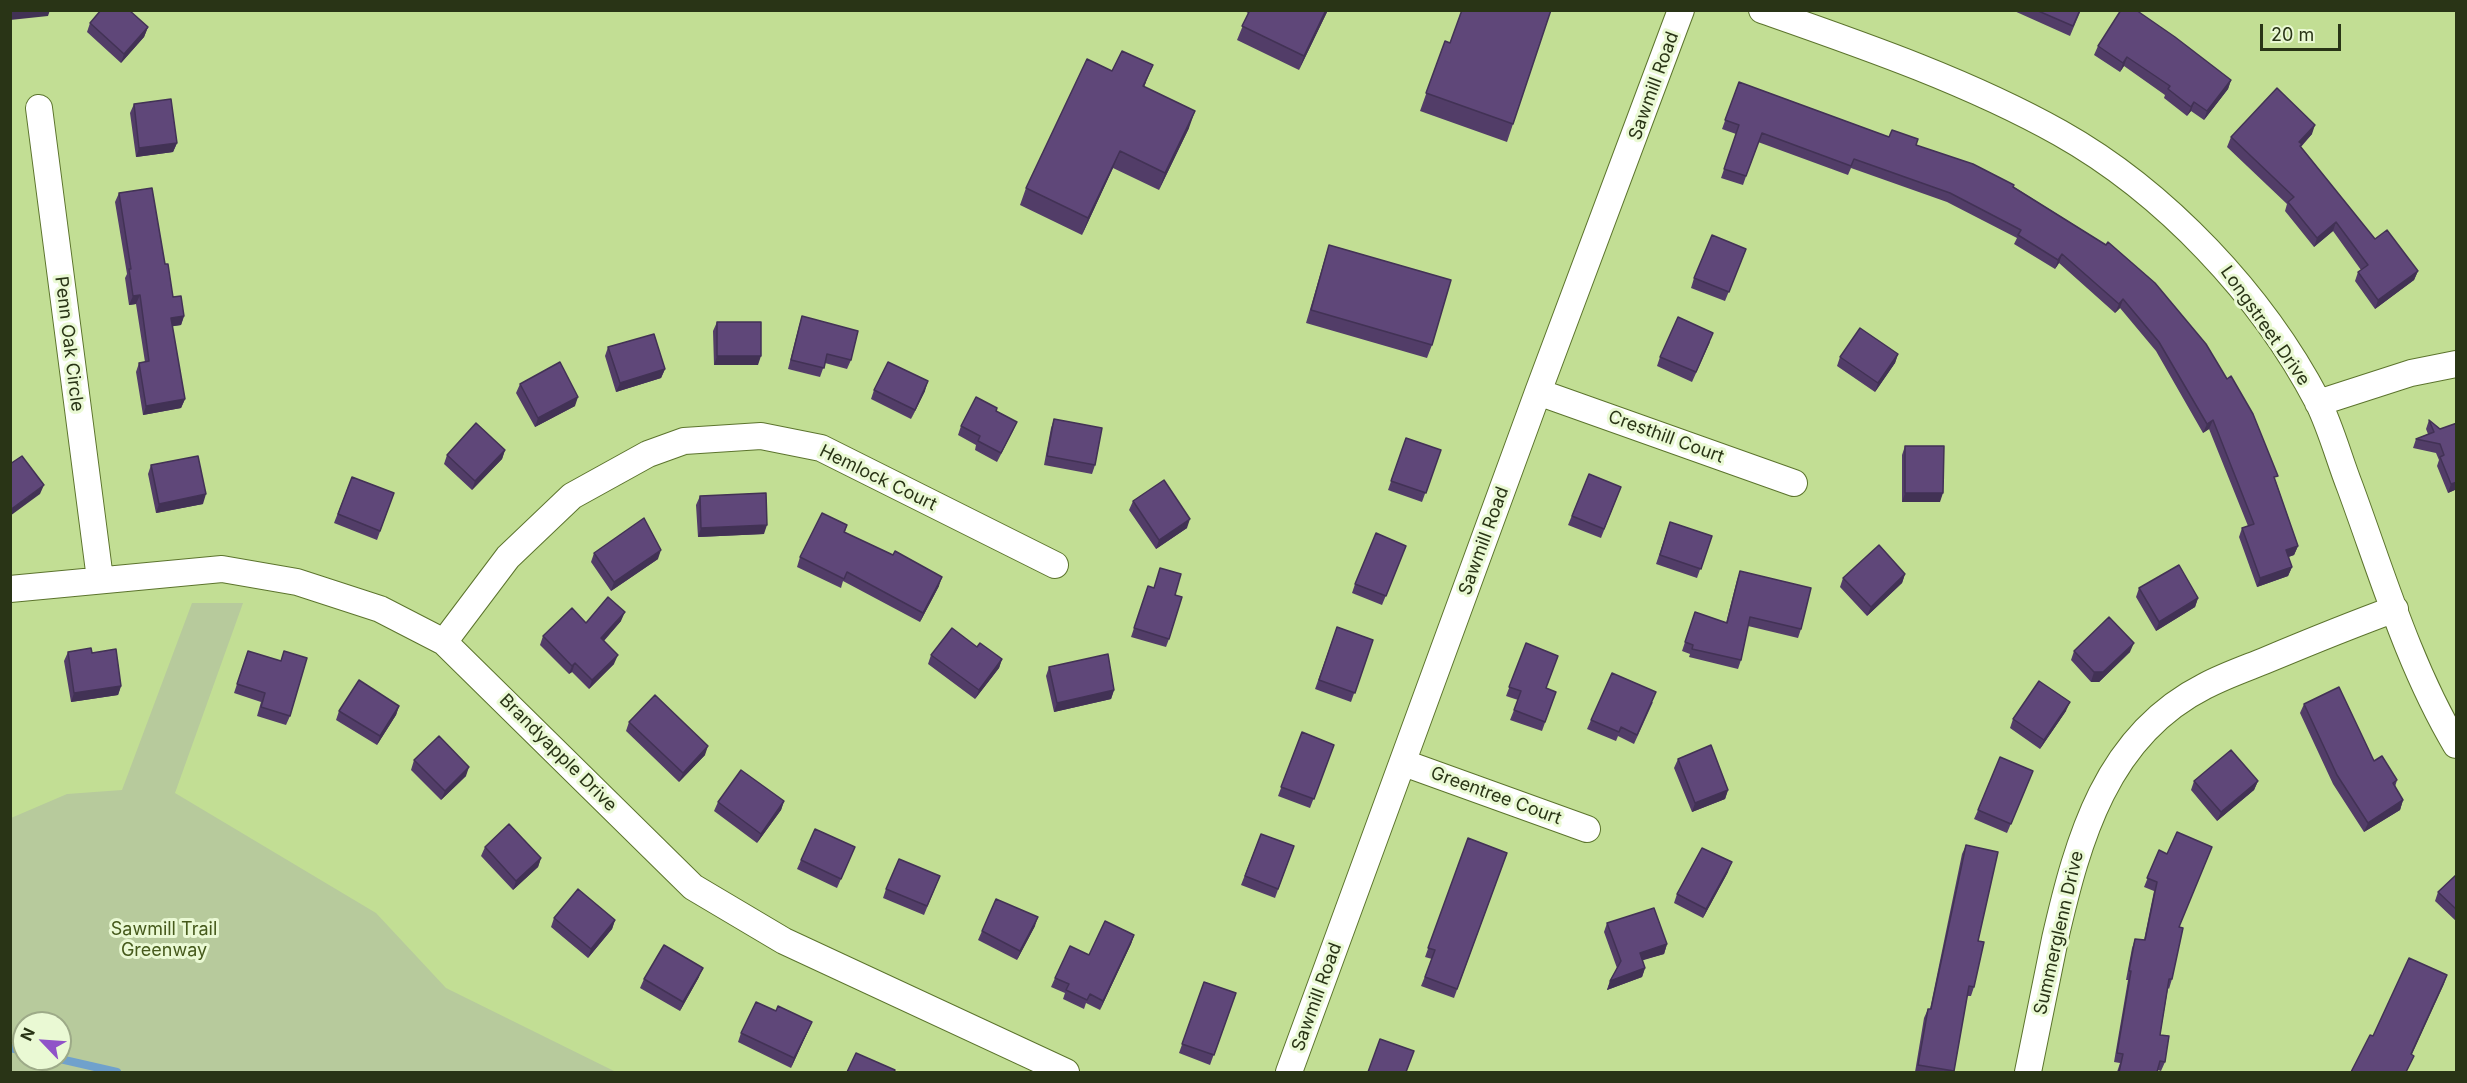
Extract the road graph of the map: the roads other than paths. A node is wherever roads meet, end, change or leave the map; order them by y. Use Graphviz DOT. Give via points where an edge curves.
graph roads {
  1 [pos="1681,10"];
  2 [pos="1762,10"];
  3 [pos="39,108"];
  4 [pos="2457,364"];
  5 [pos="1538,392"];
  6 [pos="2318,403"];
  7 [pos="1794,483"];
  8 [pos="1055,565"];
  9 [pos="100,579"];
  10 [pos="10,589"];
  11 [pos="2395,609"];
  12 [pos="444,642"];
  13 [pos="2457,746"];
  14 [pos="1404,763"];
  15 [pos="1587,829"];
  16 [pos="1066,1072"];
  17 [pos="1289,1072"];
  18 [pos="2028,1072"];
  1 -- 5 [label="street, Sawmill Road"];
  2 -- 6 [label="street, Longstreet Drive" via="2006,106 2105,161 2209,249 2256,307"];
  3 -- 9 [label="street, Penn Oak Circle"];
  4 -- 6 [label="street" via="2411,373"];
  5 -- 7 [label="street, Cresthill Court"];
  5 -- 14 [label="street, Sawmill Road"];
  6 -- 11 [label="street, Longstreet Drive"];
  8 -- 12 [label="street, Hemlock Court" via="821,448 761,436 684,441 648,454 572,496 508,557"];
  9 -- 10 [label="street, Brandyapple Drive"];
  9 -- 12 [label="street, Brandyapple Drive" via="222,569 297,582 370,606"];
  11 -- 13 [label="street, Longstreet Drive" via="2425,685"];
  11 -- 18 [label="street, Summerglenn Drive" via="2204,686 2141,733 2096,802 2081,837"];
  12 -- 16 [label="street, Brandyapple Drive" via="693,887 784,941"];
  14 -- 15 [label="street, Greentree Court"];
  14 -- 17 [label="street, Sawmill Road"];
}
